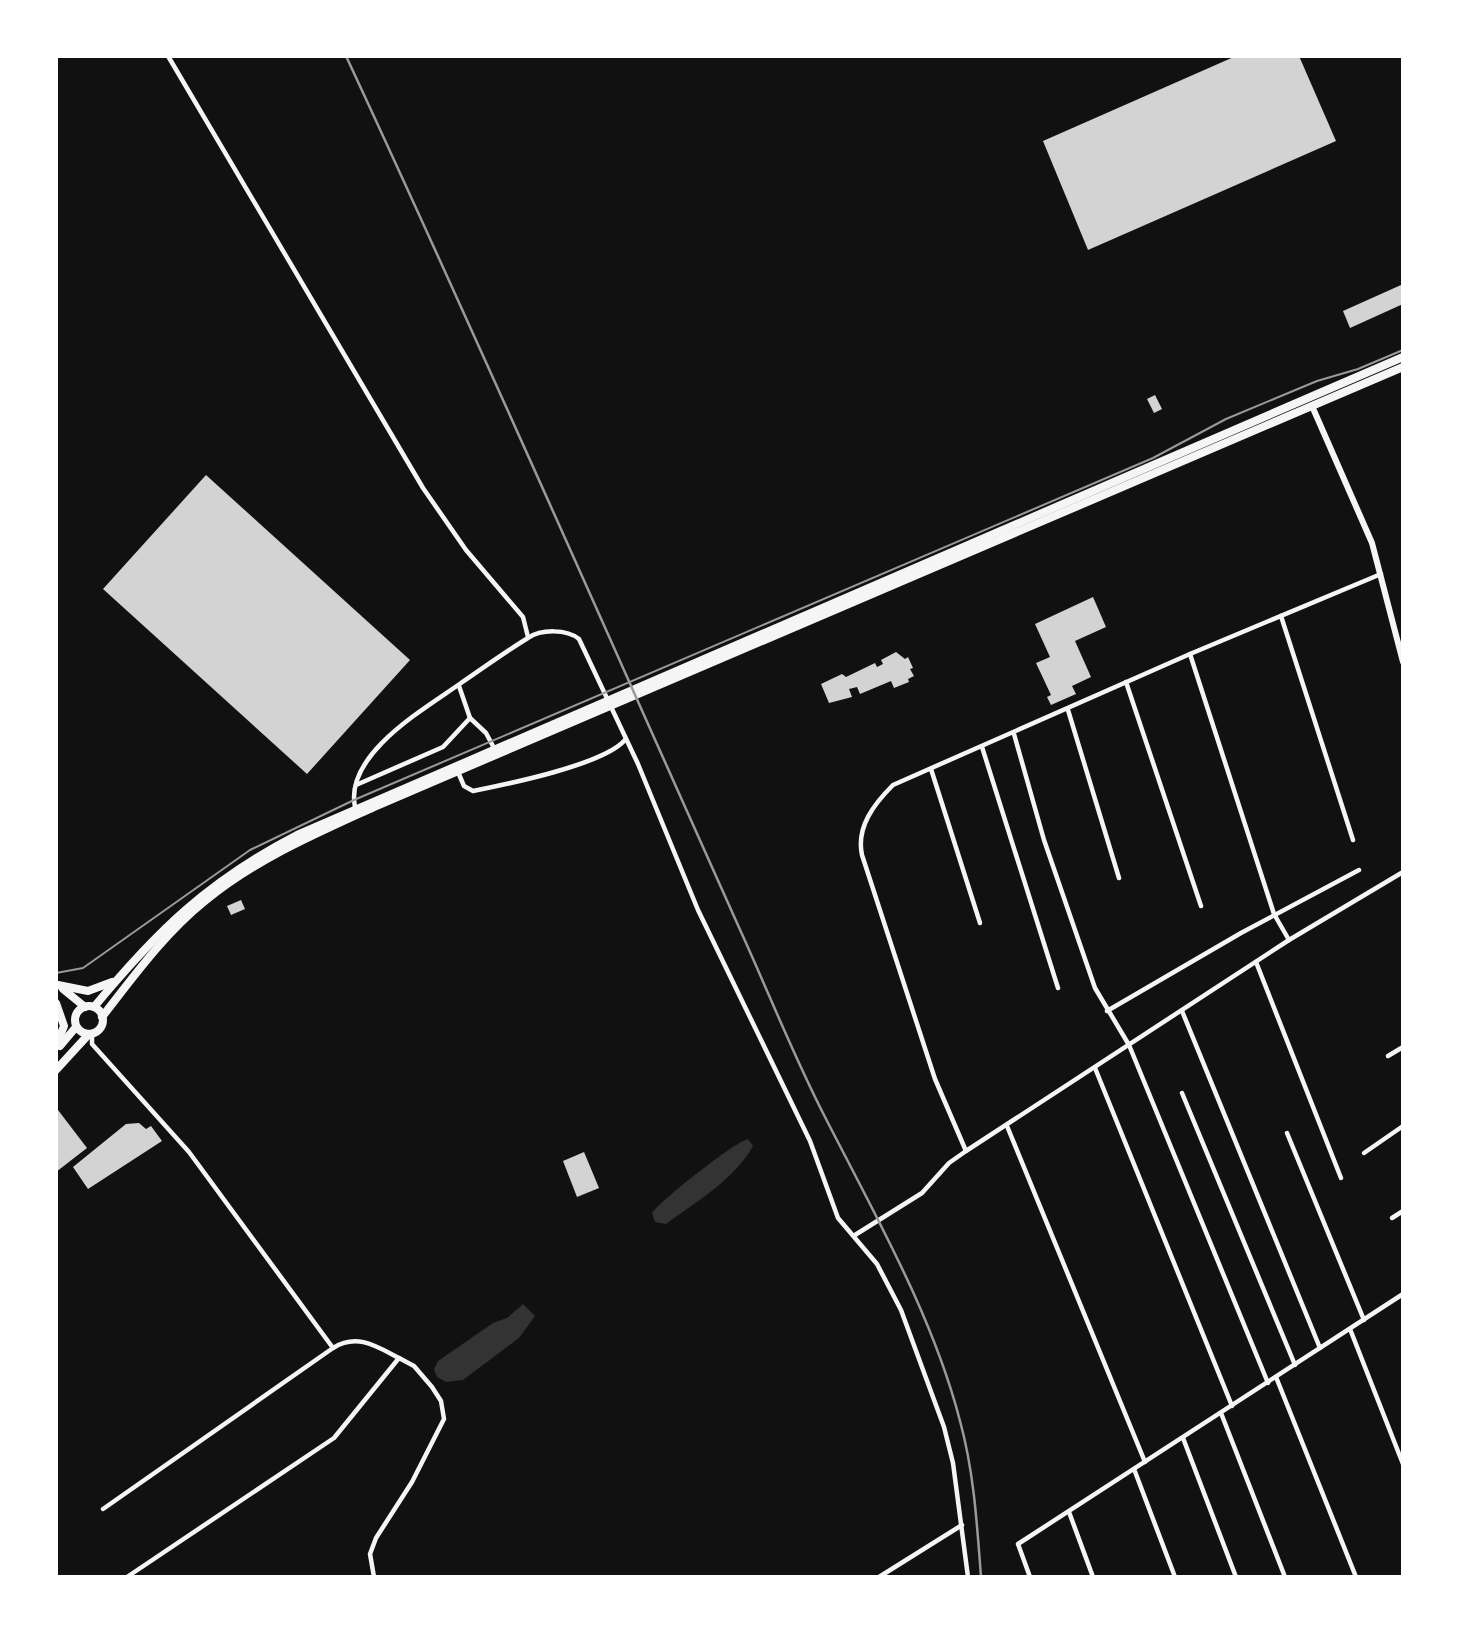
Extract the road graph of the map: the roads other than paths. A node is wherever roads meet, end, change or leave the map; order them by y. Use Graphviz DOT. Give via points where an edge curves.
graph roads {
  1 [pos="168,56"];
  2 [pos="1403,358"];
  3 [pos="1403,367"];
  4 [pos="1312,406"];
  5 [pos="1382,573"];
  6 [pos="1281,616"];
  7 [pos="528,637"];
  8 [pos="1190,654"];
  9 [pos="1403,662"];
  10 [pos="1126,682"];
  11 [pos="459,685"];
  12 [pos="1068,710"];
  13 [pos="470,718"];
  14 [pos="1014,734"];
  15 [pos="625,740"];
  16 [pos="982,747"];
  17 [pos="494,748"];
  18 [pos="931,769"];
  19 [pos="458,772"];
  20 [pos="355,786"];
  21 [pos="355,807"];
  22 [pos="1353,840"];
  23 [pos="1359,870"];
  24 [pos="1403,872"];
  25 [pos="1119,878"];
  26 [pos="1201,906"];
  27 [pos="1273,914"];
  28 [pos="980,923"];
  29 [pos="1289,940"];
  30 [pos="1256,962"];
  31 [pos="121,976"];
  32 [pos="57,984"];
  33 [pos="1058,988"];
  34 [pos="56,1003"];
  35 [pos="89,1007"];
  36 [pos="1107,1011"];
  37 [pos="1182,1011"];
  38 [pos="102,1017"];
  39 [pos="76,1023"];
  40 [pos="90,1034"];
  41 [pos="1129,1045"];
  42 [pos="1403,1047"];
  43 [pos="56,1048"];
  44 [pos="1388,1056"];
  45 [pos="1095,1068"];
  46 [pos="56,1070"];
  47 [pos="1182,1093"];
  48 [pos="1007,1126"];
  49 [pos="1403,1126"];
  50 [pos="1287,1133"];
  51 [pos="966,1151"];
  52 [pos="1364,1153"];
  53 [pos="1341,1178"];
  54 [pos="1403,1211"];
  55 [pos="1392,1218"];
  56 [pos="855,1235"];
  57 [pos="1403,1294"];
  58 [pos="1364,1320"];
  59 [pos="1350,1329"];
  60 [pos="333,1348"];
  61 [pos="1320,1348"];
  62 [pos="399,1359"];
  63 [pos="1295,1365"];
  64 [pos="1276,1377"];
  65 [pos="1268,1383"];
  66 [pos="1232,1406"];
  67 [pos="1221,1413"];
  68 [pos="1183,1438"];
  69 [pos="1145,1462"];
  70 [pos="1403,1464"];
  71 [pos="1134,1469"];
  72 [pos="103,1509"];
  73 [pos="1069,1512"];
  74 [pos="962,1525"];
  75 [pos="127,1577"];
  76 [pos="374,1577"];
  77 [pos="879,1577"];
  78 [pos="968,1577"];
  79 [pos="1030,1577"];
  80 [pos="1093,1577"];
  81 [pos="1175,1577"];
  82 [pos="1236,1577"];
  83 [pos="1285,1577"];
  84 [pos="1356,1577"];
  1 -- 7 [label="street" via="423,488 466,550 523,617"];
  2 -- 17 [label="main road"];
  3 -- 4 [label="main road"];
  4 -- 5 [label="street"];
  4 -- 19 [label="main road"];
  5 -- 6 [label="street"];
  5 -- 9 [label="street" via="1382,590"];
  6 -- 8 [label="street"];
  6 -- 22 [label="street"];
  7 -- 11 [label="street"];
  7 -- 15 [label="street" via="559,631 573,634 600,677"];
  8 -- 10 [label="street"];
  8 -- 27 [label="street"];
  10 -- 12 [label="street"];
  10 -- 26 [label="street"];
  11 -- 13 [label="street"];
  11 -- 20 [label="street" via="405,721 368,761"];
  12 -- 14 [label="street"];
  12 -- 25 [label="street"];
  13 -- 17 [label="street"];
  13 -- 20 [label="street" via="443,747"];
  14 -- 16 [label="street"];
  14 -- 36 [label="street" via="1044,840"];
  15 -- 19 [label="street" via="616,751 540,776 473,791 464,786"];
  15 -- 56 [label="street" via="698,909 805,1130 838,1218"];
  16 -- 18 [label="street"];
  16 -- 33 [label="street"];
  17 -- 21 [label="main road"];
  18 -- 28 [label="street"];
  18 -- 51 [label="street" via="893,785 869,813 859,842 935,1079"];
  19 -- 38 [label="main road" via="357,815 227,884 161,943"];
  20 -- 21 [label="street"];
  21 -- 31 [label="main road" via="227,874 171,921"];
  23 -- 27 [label="street"];
  24 -- 29 [label="street"];
  27 -- 29 [label="street"];
  27 -- 36 [label="street"];
  29 -- 30 [label="street"];
  30 -- 37 [label="street"];
  30 -- 53 [label="street"];
  31 -- 32 [label="main road" via="88,991"];
  31 -- 35 [label="main road"];
  32 -- 35 [label="main road"];
  34 -- 39 [label="main road"];
  34 -- 43 [label="main road" via="64,1026"];
  35 -- 38 [label="main road"];
  35 -- 39 [label="main road"];
  36 -- 41 [label="street"];
  37 -- 41 [label="street"];
  37 -- 61 [label="street"];
  38 -- 40 [label="main road" via="99,1029"];
  39 -- 40 [label="main road"];
  39 -- 43 [label="main road"];
  40 -- 46 [label="main road"];
  40 -- 60 [label="street" via="92,1044 183,1144"];
  41 -- 45 [label="street"];
  41 -- 65 [label="street"];
  42 -- 44 [label="street"];
  45 -- 48 [label="street"];
  45 -- 66 [label="street"];
  47 -- 63 [label="street"];
  48 -- 51 [label="street"];
  48 -- 69 [label="street"];
  49 -- 52 [label="street"];
  50 -- 58 [label="street"];
  51 -- 56 [label="street" via="922,1193"];
  54 -- 55 [label="street"];
  56 -- 74 [label="street" via="877,1264 901,1310 927,1375 953,1463"];
  57 -- 58 [label="street"];
  58 -- 59 [label="street"];
  59 -- 61 [label="street"];
  59 -- 70 [label="street"];
  60 -- 62 [label="street" via="359,1340"];
  60 -- 72 [label="street"];
  61 -- 63 [label="street"];
  62 -- 75 [label="street" via="334,1438"];
  62 -- 76 [label="street" via="414,1366 432,1387 441,1401 444,1419 376,1538 370,1554"];
  63 -- 64 [label="street"];
  64 -- 65 [label="street"];
  64 -- 84 [label="street"];
  65 -- 66 [label="street"];
  66 -- 67 [label="street"];
  67 -- 68 [label="street"];
  67 -- 83 [label="street"];
  68 -- 69 [label="street"];
  68 -- 82 [label="street"];
  69 -- 71 [label="street"];
  71 -- 73 [label="street"];
  71 -- 81 [label="street"];
  73 -- 79 [label="street" via="1018,1544"];
  73 -- 80 [label="street"];
  74 -- 77 [label="street"];
  74 -- 78 [label="street"];
}
